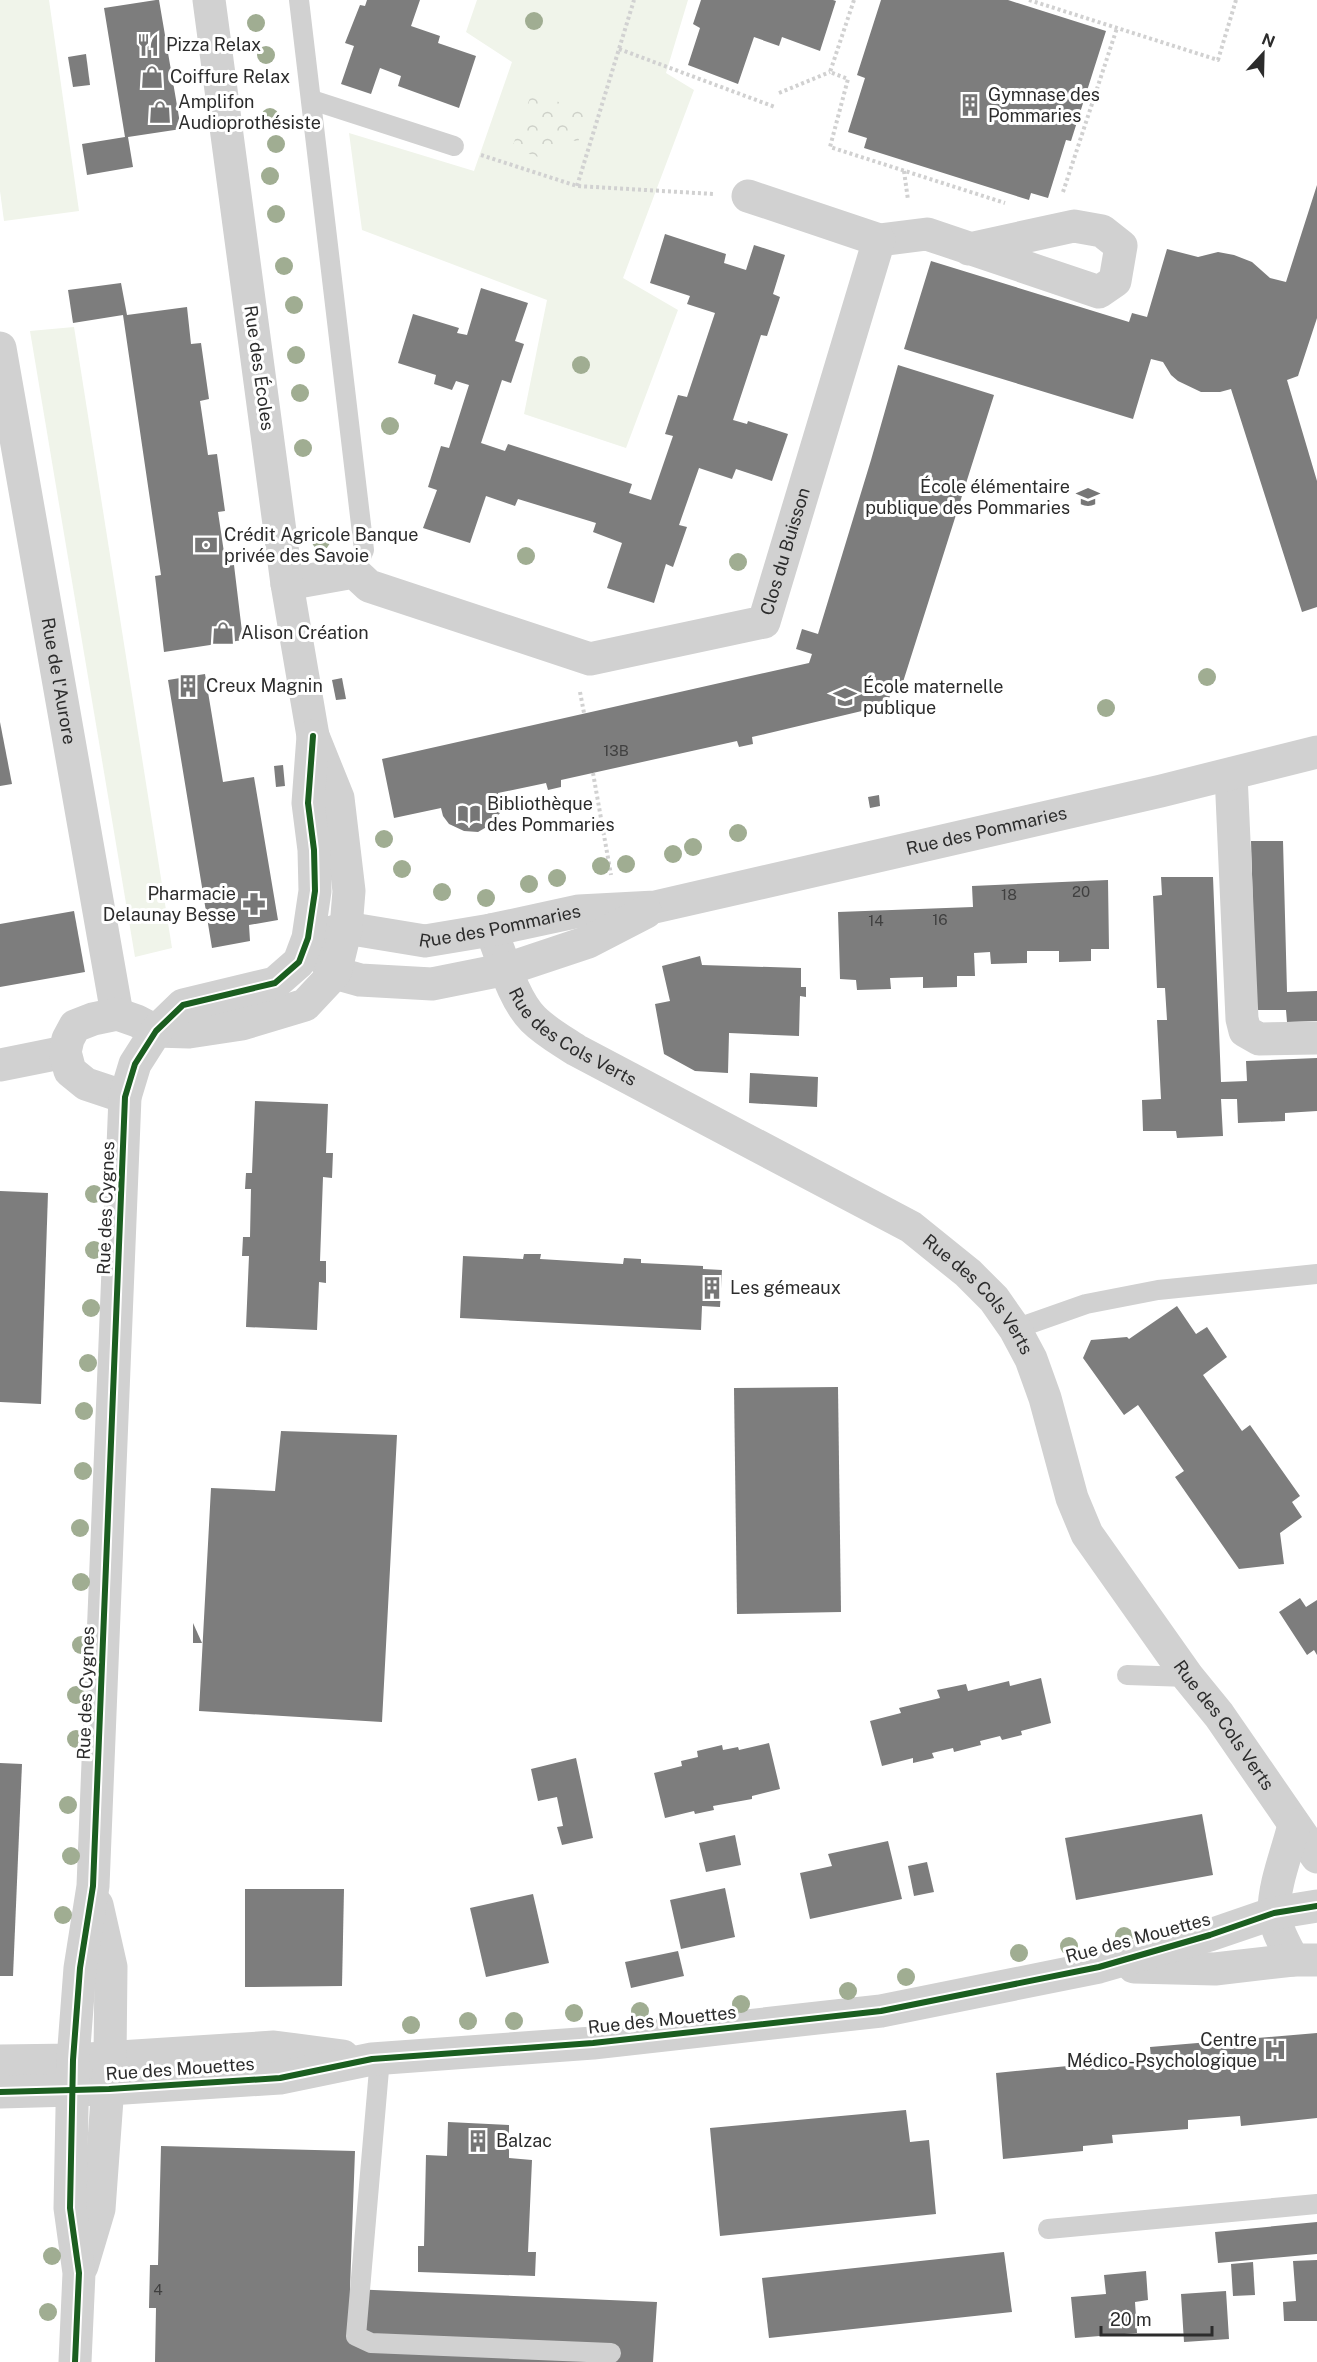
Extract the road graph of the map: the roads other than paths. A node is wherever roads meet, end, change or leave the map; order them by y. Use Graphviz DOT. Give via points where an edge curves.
graph roads {
  1 [pos="209,0"];
  2 [pos="299,0"];
  3 [pos="312,100"];
  4 [pos="454,146"];
  5 [pos="748,196"];
  6 [pos="879,240"];
  7 [pos="969,249"];
  8 [pos="0,348"];
  9 [pos="354,572"];
  10 [pos="288,584"];
  11 [pos="313,736"];
  12 [pos="1317,752"];
  13 [pos="1231,774"];
  14 [pos="655,907"];
  15 [pos="346,928"];
  16 [pos="491,930"];
  17 [pos="308,938"];
  18 [pos="507,969"];
  19 [pos="335,973"];
  20 [pos="117,1014"];
  21 [pos="156,1031"];
  22 [pos="1317,1038"];
  23 [pos="65,1052"];
  24 [pos="0,1065"];
  25 [pos="125,1098"];
  26 [pos="1317,1274"];
  27 [pos="1015,1329"];
  28 [pos="1127,1675"];
  29 [pos="1188,1677"];
  30 [pos="1294,1825"];
  31 [pos="1317,1857"];
  32 [pos="93,1886"];
  33 [pos="1317,1906"];
  34 [pos="1274,1913"];
  35 [pos="1305,1960"];
  36 [pos="1099,1967"];
  37 [pos="376,2059"];
  38 [pos="0,2061"];
  39 [pos="110,2074"];
  40 [pos="72,2075"];
  41 [pos="0,2092"];
  42 [pos="1317,2204"];
  43 [pos="1048,2229"];
  44 [pos="79,2273"];
  45 [pos="611,2353"];
  46 [pos="75,2362"];
  1 -- 10 [label="street, Rue des Écoles"];
  2 -- 3 [label="lane"];
  3 -- 4 [label="lane"];
  3 -- 9 [label="lane" via="364,550"];
  5 -- 6 [label="street"];
  6 -- 7 [label="street" via="927,234"];
  6 -- 9 [label="street, Clos du Buisson" via="764,622 590,659 369,586"];
  8 -- 20 [label="street, Rue de l'Aurore"];
  9 -- 10 [label="street"];
  10 -- 11 [label="street, Rue des Écoles"];
  11 -- 15 [label="street, Rue des Écoles" via="338,798 349,891"];
  11 -- 17 [label="street, Rue des Écoles" via="308,803 315,891"];
  12 -- 13 [label="street, Rue des Pommaries"];
  13 -- 14 [label="street, Rue des Pommaries"];
  13 -- 22 [label="street" via="1245,1030 1259,1039"];
  14 -- 16 [label="street, Rue des Pommaries" via="579,911"];
  14 -- 18 [label="street, Rue des Pommaries" via="588,942"];
  15 -- 16 [label="street, Rue des Pommaries" via="425,941"];
  15 -- 17 [label="street, Rue des Pommaries"];
  15 -- 19 [label="street"];
  16 -- 18 [label="street, Rue des Cols Verts"];
  17 -- 19 [label="street"];
  17 -- 21 [label="street" via="299,962 275,983 183,1005"];
  18 -- 19 [label="street, Rue des Pommaries" via="432,984 360,980"];
  18 -- 27 [label="street, Rue des Cols Verts" via="524,1008 548,1032 911,1227 968,1273 994,1299"];
  19 -- 21 [label="street" via="305,1005 242,1024 189,1032"];
  20 -- 21 [label="street"];
  20 -- 23 [label="street" via="75,1026"];
  21 -- 25 [label="street, Rue des Cygnes" via="135,1064"];
  23 -- 24 [label="street"];
  23 -- 25 [label="street" via="70,1071 86,1084"];
  25 -- 32 [label="street, Rue des Cygnes"];
  26 -- 27 [label="lane" via="1158,1290 1086,1304"];
  27 -- 29 [label="street, Rue des Cols Verts" via="1046,1398 1072,1498 1087,1534"];
  28 -- 29 [label="lane"];
  29 -- 30 [label="street, Rue des Cols Verts" via="1219,1714"];
  30 -- 31 [label="street, Rue des Cols Verts"];
  30 -- 34 [label="street"];
  32 -- 39 [label="street, Rue des Cygnes" via="111,1967"];
  32 -- 40 [label="street, Rue des Cygnes" via="80,1968"];
  33 -- 34 [label="street, Rue des Mouettes"];
  34 -- 35 [label="street" via="1279,1933"];
  34 -- 36 [label="street, Rue des Mouettes"];
  35 -- 36 [label="street, Rue des Mouettes" via="1215,1969"];
  36 -- 37 [label="street, Rue des Mouettes" via="881,2011 593,2043"];
  37 -- 39 [label="street, Rue des Mouettes" via="274,2048"];
  37 -- 45 [label="lane" via="356,2336 371,2343"];
  38 -- 40 [label="street, Rue des Mouettes"];
  39 -- 40 [label="street, Rue des Mouettes"];
  39 -- 44 [label="street, Rue des Cygnes" via="99,2209"];
  40 -- 41 [label="street, Rue des Mouettes"];
  40 -- 44 [label="street, Rue des Cygnes" via="70,2208"];
  42 -- 43 [label="lane"];
  44 -- 46 [label="street, Rue des Cygnes"];
}
